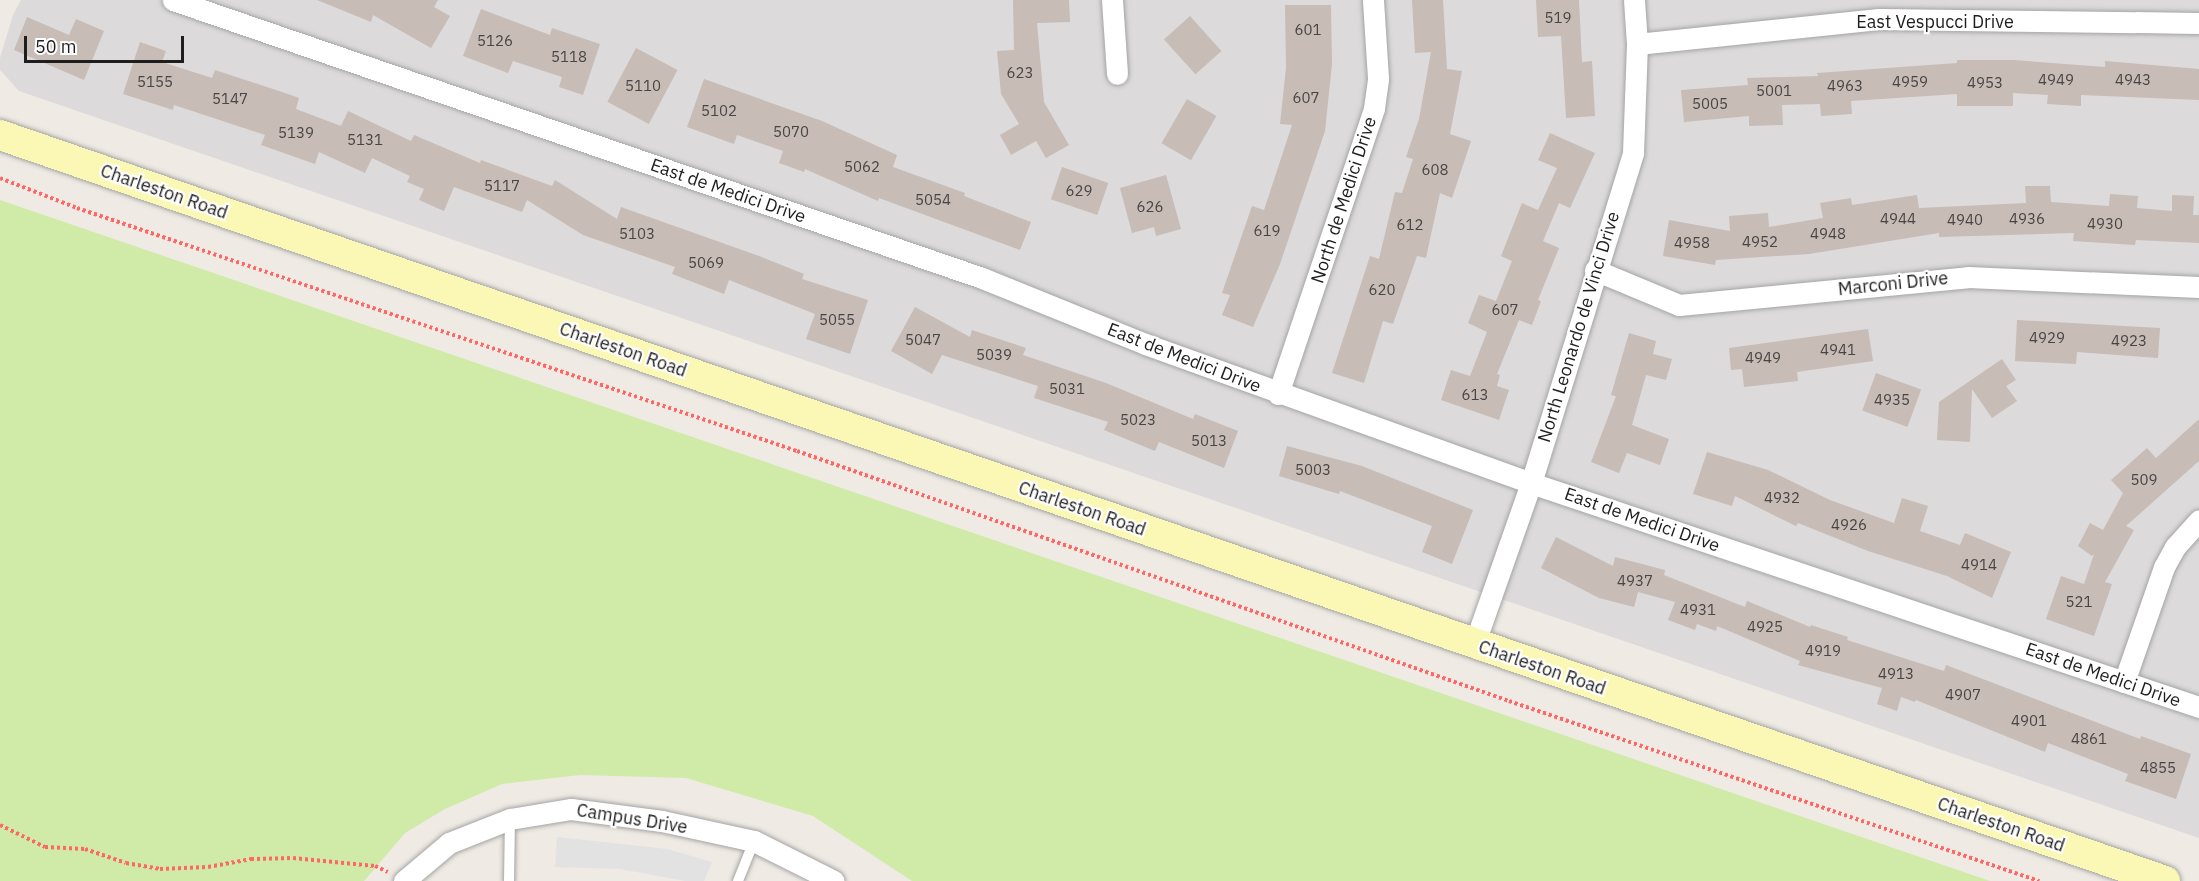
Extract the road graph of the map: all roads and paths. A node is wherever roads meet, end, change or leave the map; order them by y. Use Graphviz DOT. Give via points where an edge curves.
graph roads {
  1 [pos="173,0"];
  2 [pos="1112,0"];
  3 [pos="1373,0"];
  4 [pos="1634,0"];
  5 [pos="2199,24"];
  6 [pos="1637,44"];
  7 [pos="1117,74"];
  8 [pos="0,135"];
  9 [pos="0,178"];
  10 [pos="1595,270"];
  11 [pos="2199,287"];
  12 [pos="1278,393"];
  13 [pos="1531,483"];
  14 [pos="2199,520"];
  15 [pos="1474,645"];
  16 [pos="2124,682"];
  17 [pos="2199,707"];
  18 [pos="510,819"];
  19 [pos="0,825"];
  20 [pos="754,841"];
  21 [pos="405,880"];
  22 [pos="509,881"];
  23 [pos="738,881"];
  24 [pos="834,881"];
  25 [pos="2039,881"];
  26 [pos="2165,881"];
  1 -- 12 [label="street, East de Medici Drive" via="982,278"];
  2 -- 7 [label="street"];
  3 -- 12 [label="street, North de Medici Drive" via="1378,78 1374,108"];
  4 -- 6 [label="street, North Leonardo de Vinci Drive"];
  5 -- 6 [label="street, East Vespucci Drive" via="1880,19"];
  6 -- 10 [label="street, North Leonardo de Vinci Drive" via="1633,153"];
  8 -- 15 [label="main road, Charleston Road"];
  9 -- 25 [label="path" via="77,208 786,447 1520,705"];
  10 -- 11 [label="street, Marconi Drive" via="1679,305 1968,277"];
  10 -- 13 [label="street, North Leonardo de Vinci Drive"];
  12 -- 13 [label="street, East de Medici Drive"];
  13 -- 15 [label="street, North Leonardo de Vinci Drive"];
  13 -- 16 [label="street, East de Medici Drive"];
  14 -- 16 [label="street" via="2175,547 2164,567"];
  15 -- 26 [label="main road, Charleston Road"];
  16 -- 17 [label="street, East de Medici Drive"];
  18 -- 20 [label="street, Campus Drive" via="571,809 662,821"];
  18 -- 21 [label="street, Campus Drive" via="449,843"];
  18 -- 22 [label="lane"];
  19 -- 21 [label="path" via="45,847 85,849 126,864 160,869 293,858 375,866"];
  20 -- 23 [label="lane"];
  20 -- 24 [label="street, Campus Drive"];
}
